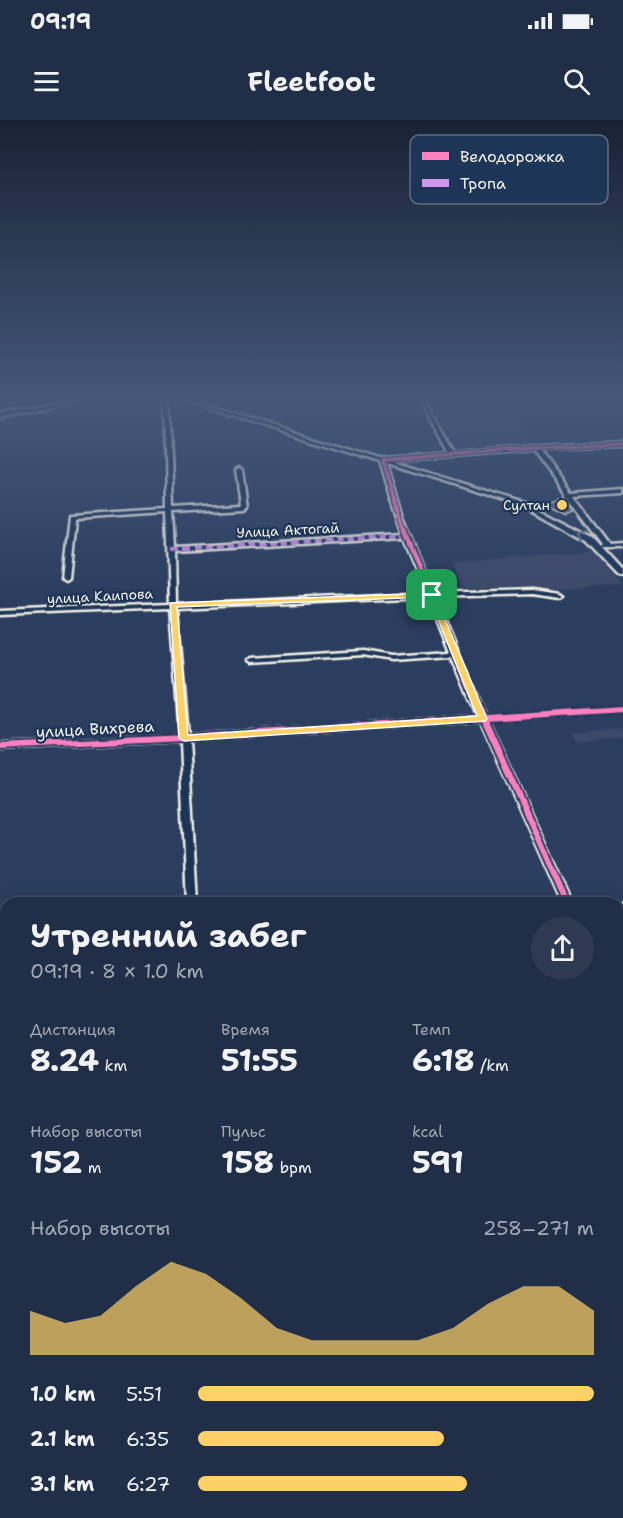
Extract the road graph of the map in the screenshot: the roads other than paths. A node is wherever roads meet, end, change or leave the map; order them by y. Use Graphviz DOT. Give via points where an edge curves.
graph roads {
  1 [pos="169,462"];
  2 [pos="383,462"];
  3 [pos="389,462"];
  4 [pos="544,462"];
  5 [pos="239,470"];
  6 [pos="623,491"];
  7 [pos="568,495"];
  8 [pos="170,510"];
  9 [pos="407,536"];
  10 [pos="623,545"];
  11 [pos="600,546"];
  12 [pos="608,546"];
  13 [pos="171,549"];
  14 [pos="623,574"];
  15 [pos="66,577"];
  16 [pos="432,595"];
  17 [pos="560,596"];
  18 [pos="173,604"];
  19 [pos="0,613"];
  20 [pos="456,654"];
  21 [pos="252,660"];
  22 [pos="623,709"];
  23 [pos="482,719"];
  24 [pos="184,738"];
  25 [pos="0,747"];
  26 [pos="192,897"];
  27 [pos="564,897"];
  1 -- 8 [label="street"];
  2 -- 9 [label="street"];
  11 -- 3 [label="main road, one-way" via="527,505"];
  4 -- 7 [label="street"];
  5 -- 8 [label="street" via="244,506"];
  6 -- 7 [label="street"];
  7 -- 12 [label="street"];
  8 -- 13 [label="street"];
  8 -- 15 [label="street" via="72,516"];
  9 -- 13 [label="street, Улица Актогай"];
  9 -- 16 [label="street"];
  10 -- 12 [label="street"];
  11 -- 12 [label="street"];
  11 -- 14 [label="main road"];
  13 -- 18 [label="street"];
  16 -- 17 [label="street, улица Каипова" via="523,592"];
  16 -- 18 [label="street, улица Каипова"];
  16 -- 20 [label="street"];
  18 -- 19 [label="street, улица Каипова"];
  18 -- 24 [label="street"];
  20 -- 21 [label="street" via="391,658 363,652"];
  20 -- 23 [label="street"];
  22 -- 23 [label="street, улица Вихрева"];
  23 -- 24 [label="street, улица Вихрева"];
  23 -- 27 [label="street"];
  24 -- 25 [label="street, улица Вихрева"];
  24 -- 26 [label="street"];
}
